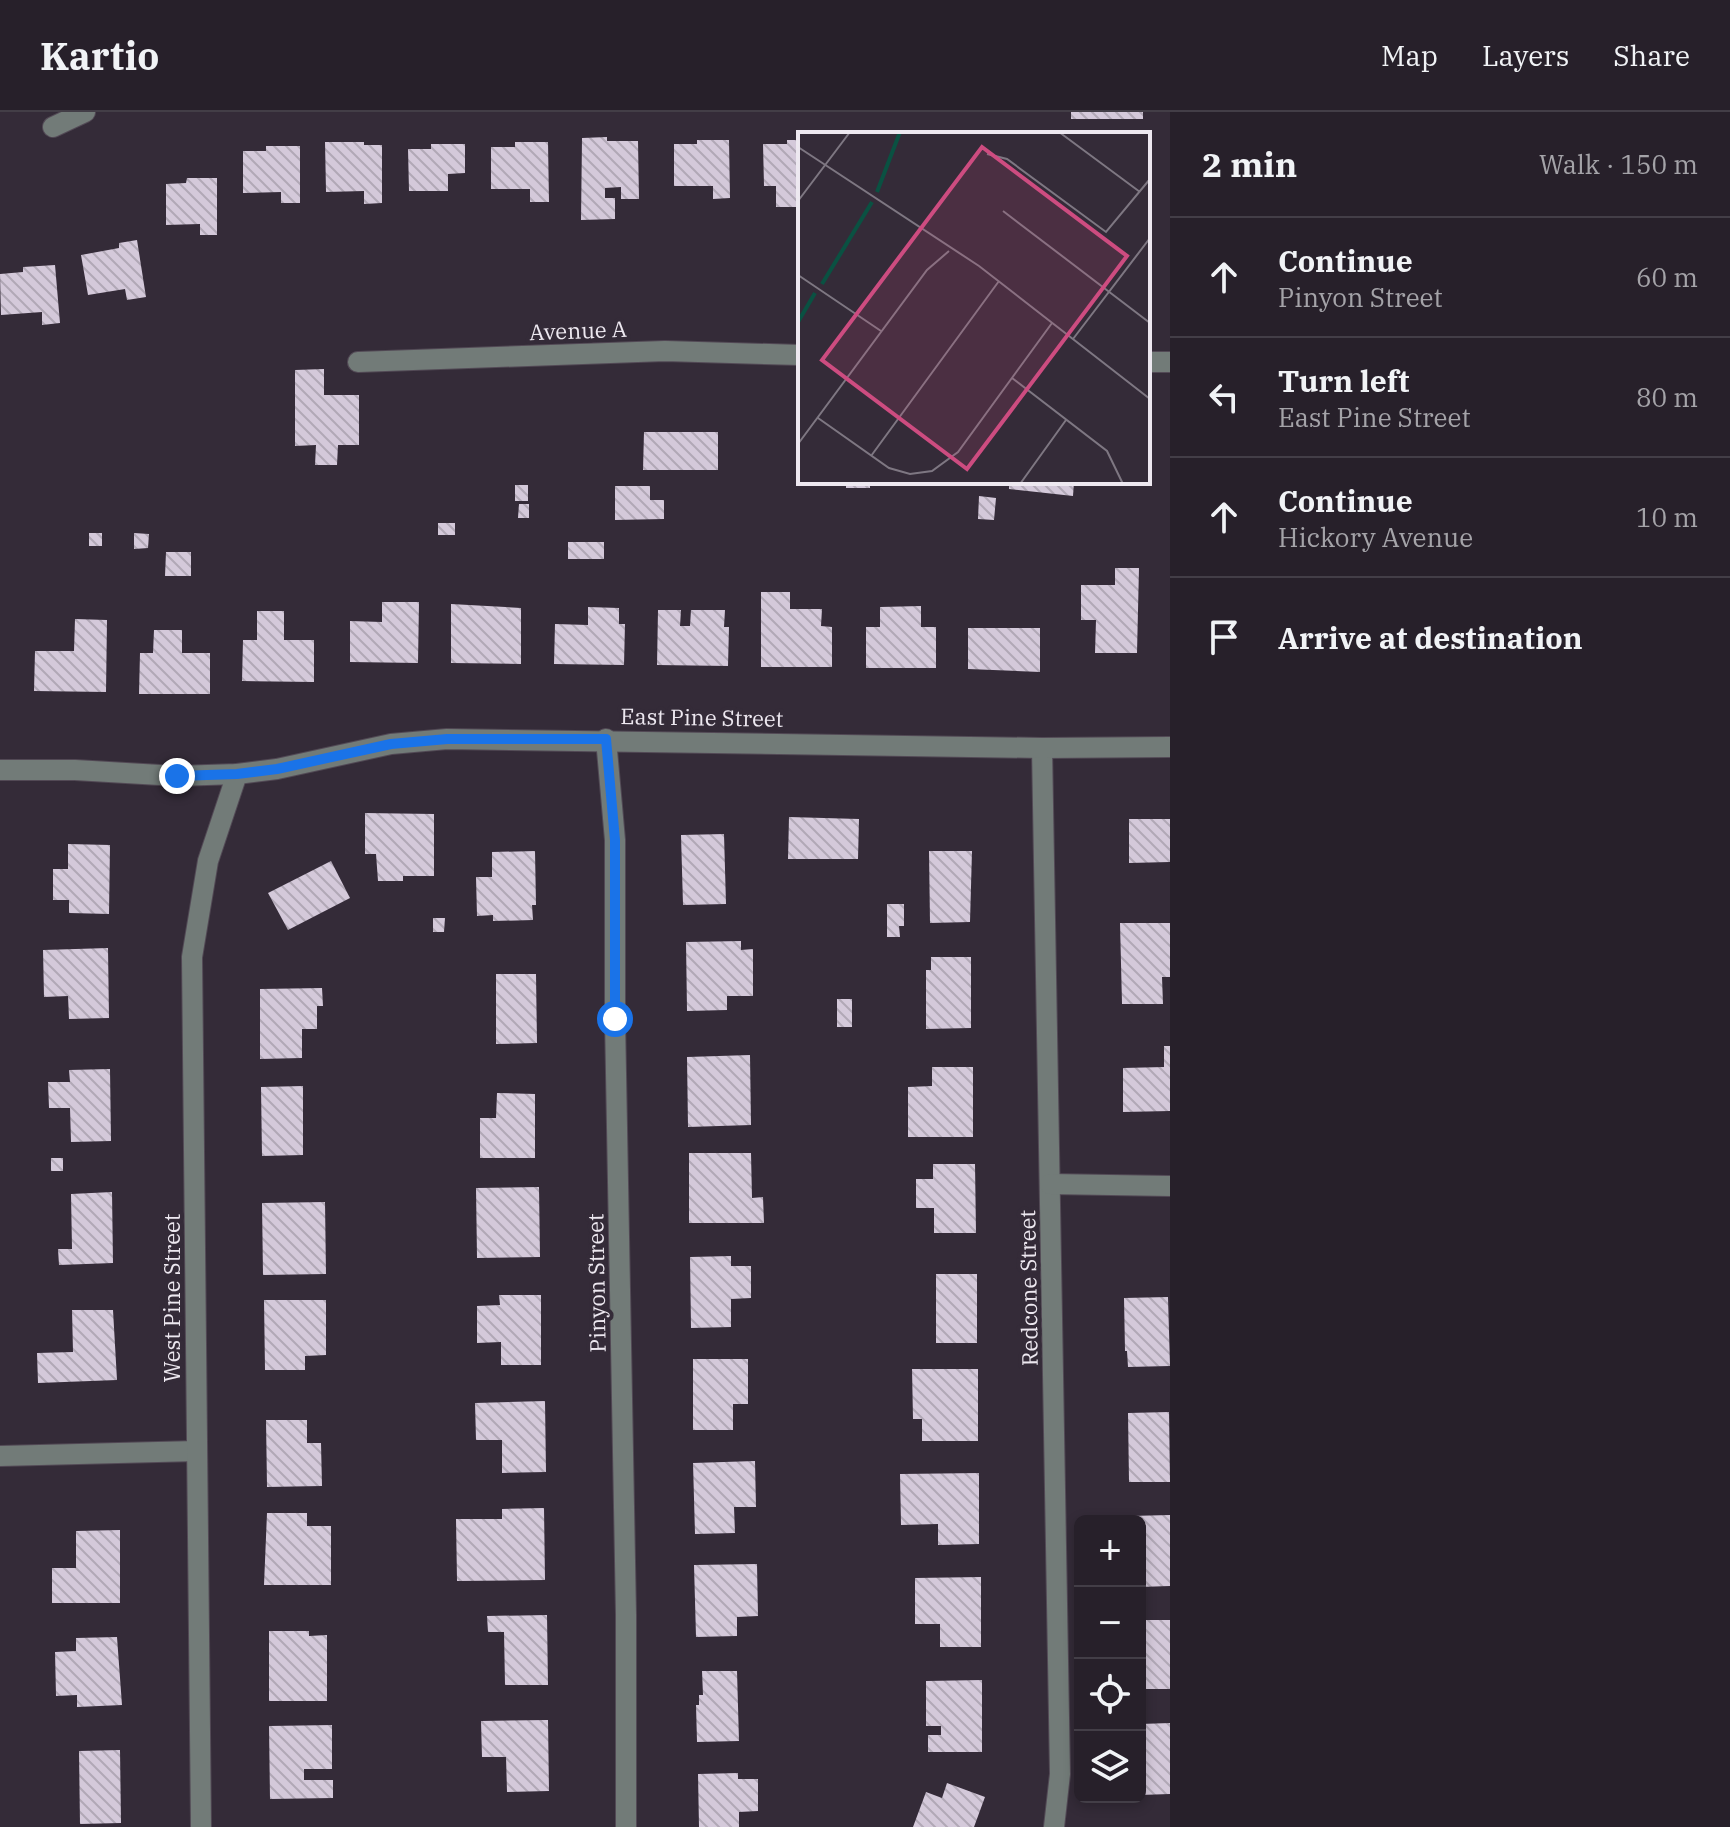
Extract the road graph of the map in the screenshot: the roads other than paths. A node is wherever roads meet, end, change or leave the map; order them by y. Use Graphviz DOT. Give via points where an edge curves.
graph roads {
  1 [pos="85,112"];
  2 [pos="53,127"];
  3 [pos="798,355"];
  4 [pos="358,362"];
  5 [pos="606,739"];
  6 [pos="1170,747"];
  7 [pos="1042,748"];
  8 [pos="0,770"];
  9 [pos="237,774"];
  10 [pos="1050,1184"];
  11 [pos="1170,1186"];
  12 [pos="197,1451"];
  13 [pos="0,1456"];
  14 [pos="201,1827"];
  15 [pos="626,1827"];
  16 [pos="1054,1827"];
  1 -- 2 [label="street"];
  3 -- 4 [label="street, Avenue A" via="665,351"];
  5 -- 7 [label="street, East Pine Street"];
  5 -- 9 [label="street, East Pine Street" via="391,744"];
  5 -- 15 [label="street, Pinyon Street" via="615,840"];
  6 -- 7 [label="street, East Pine Street"];
  7 -- 10 [label="street, Redcone Street"];
  8 -- 9 [label="street, East Pine Street"];
  9 -- 12 [label="street, West Pine Street" via="208,861 192,957"];
  10 -- 11 [label="street"];
  10 -- 16 [label="street, Redcone Street" via="1060,1774"];
  12 -- 13 [label="street"];
  12 -- 14 [label="street, West Pine Street"];
}
